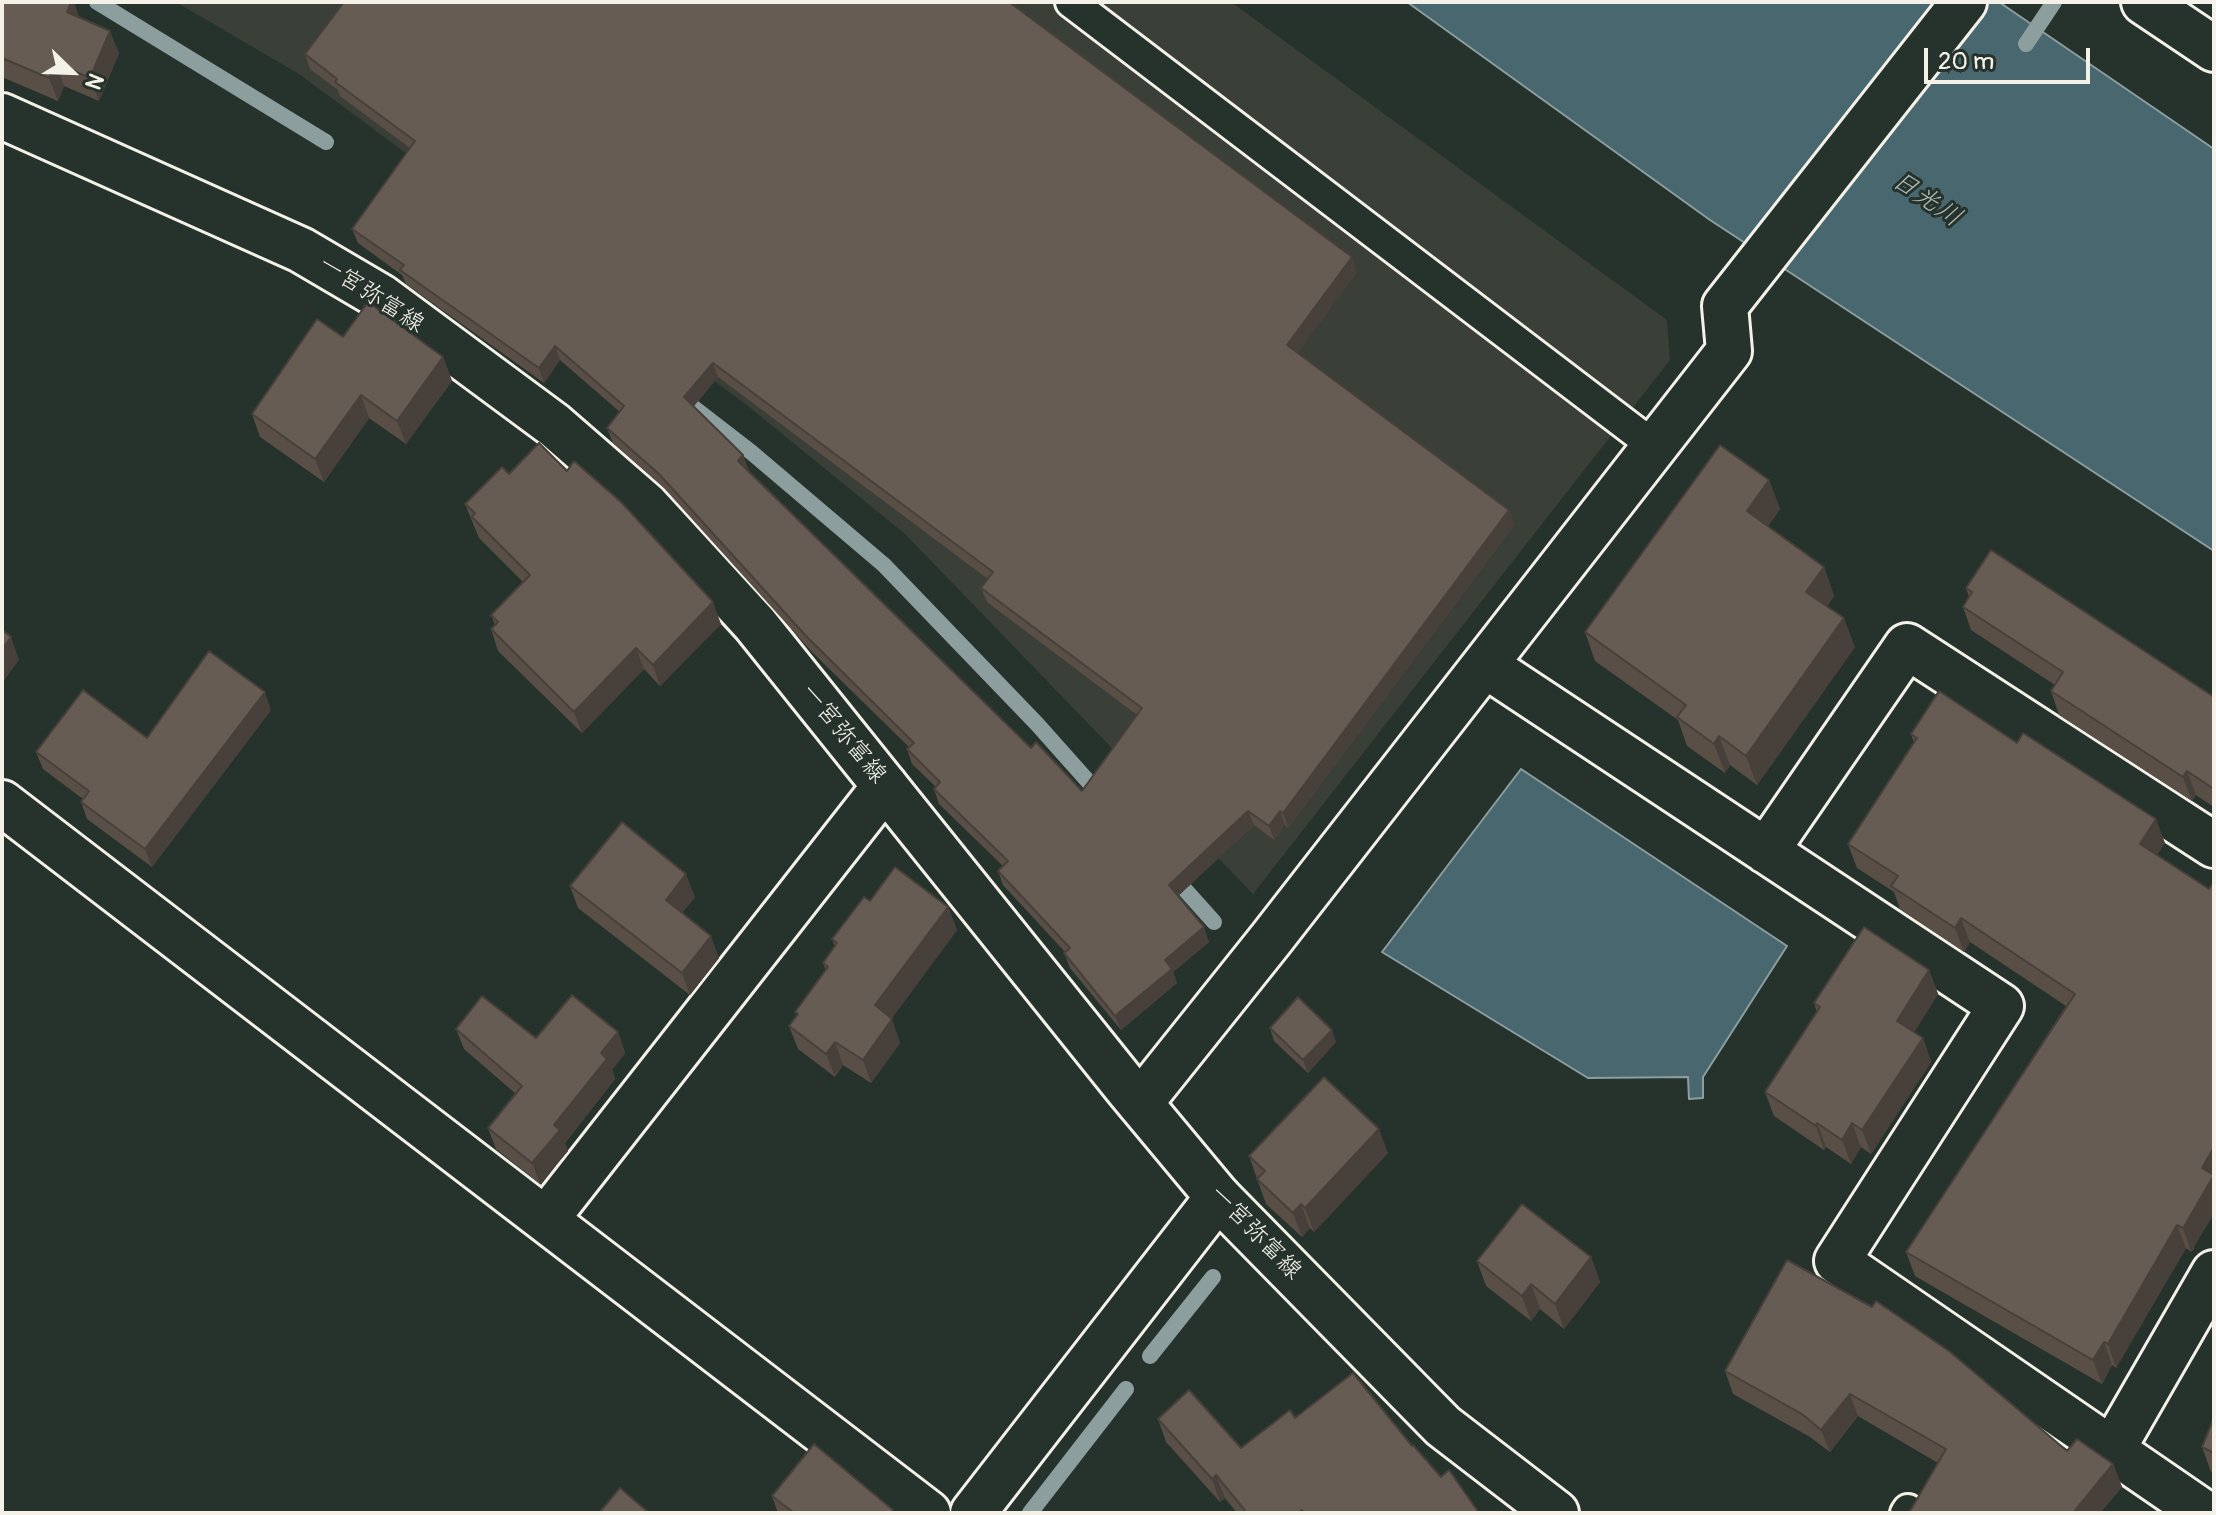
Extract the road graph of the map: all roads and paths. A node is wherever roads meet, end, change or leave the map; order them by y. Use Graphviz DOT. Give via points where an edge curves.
graph roads {
  1 [pos="1071,2"];
  2 [pos="1964,2"];
  3 [pos="2144,2"];
  4 [pos="2214,49"];
  5 [pos="2,116"];
  6 [pos="1654,446"];
  7 [pos="1485,665"];
  8 [pos="885,786"];
  9 [pos="2,803"];
  10 [pos="2214,845"];
  11 [pos="1766,851"];
  12 [pos="1140,1103"];
  13 [pos="1218,1197"];
  14 [pos="546,1219"];
  15 [pos="2214,1273"];
  16 [pos="2112,1450"];
  17 [pos="928,1513"];
  18 [pos="973,1513"];
  19 [pos="1556,1513"];
  20 [pos="2204,1513"];
  1 -- 6 [label="lane"];
  2 -- 6 [label="street" via="1725,306 1729,351"];
  3 -- 4 [label="street"];
  5 -- 8 [label="street, 一宮弥富線" via="301,250 381,297 533,409 646,505 755,624"];
  6 -- 7 [label="street"];
  7 -- 11 [label="street"];
  7 -- 12 [label="street"];
  8 -- 12 [label="street, 一宮弥富線"];
  8 -- 14 [label="street"];
  9 -- 14 [label="street"];
  10 -- 11 [label="street" via="1907,646"];
  11 -- 16 [label="street" via="2001,1006 1837,1261"];
  12 -- 13 [label="street, 一宮弥富線"];
  13 -- 18 [label="street"];
  13 -- 19 [label="street, 一宮弥富線" via="1443,1426"];
  14 -- 17 [label="street"];
  15 -- 16 [label="street"];
  16 -- 20 [label="street"];
}
